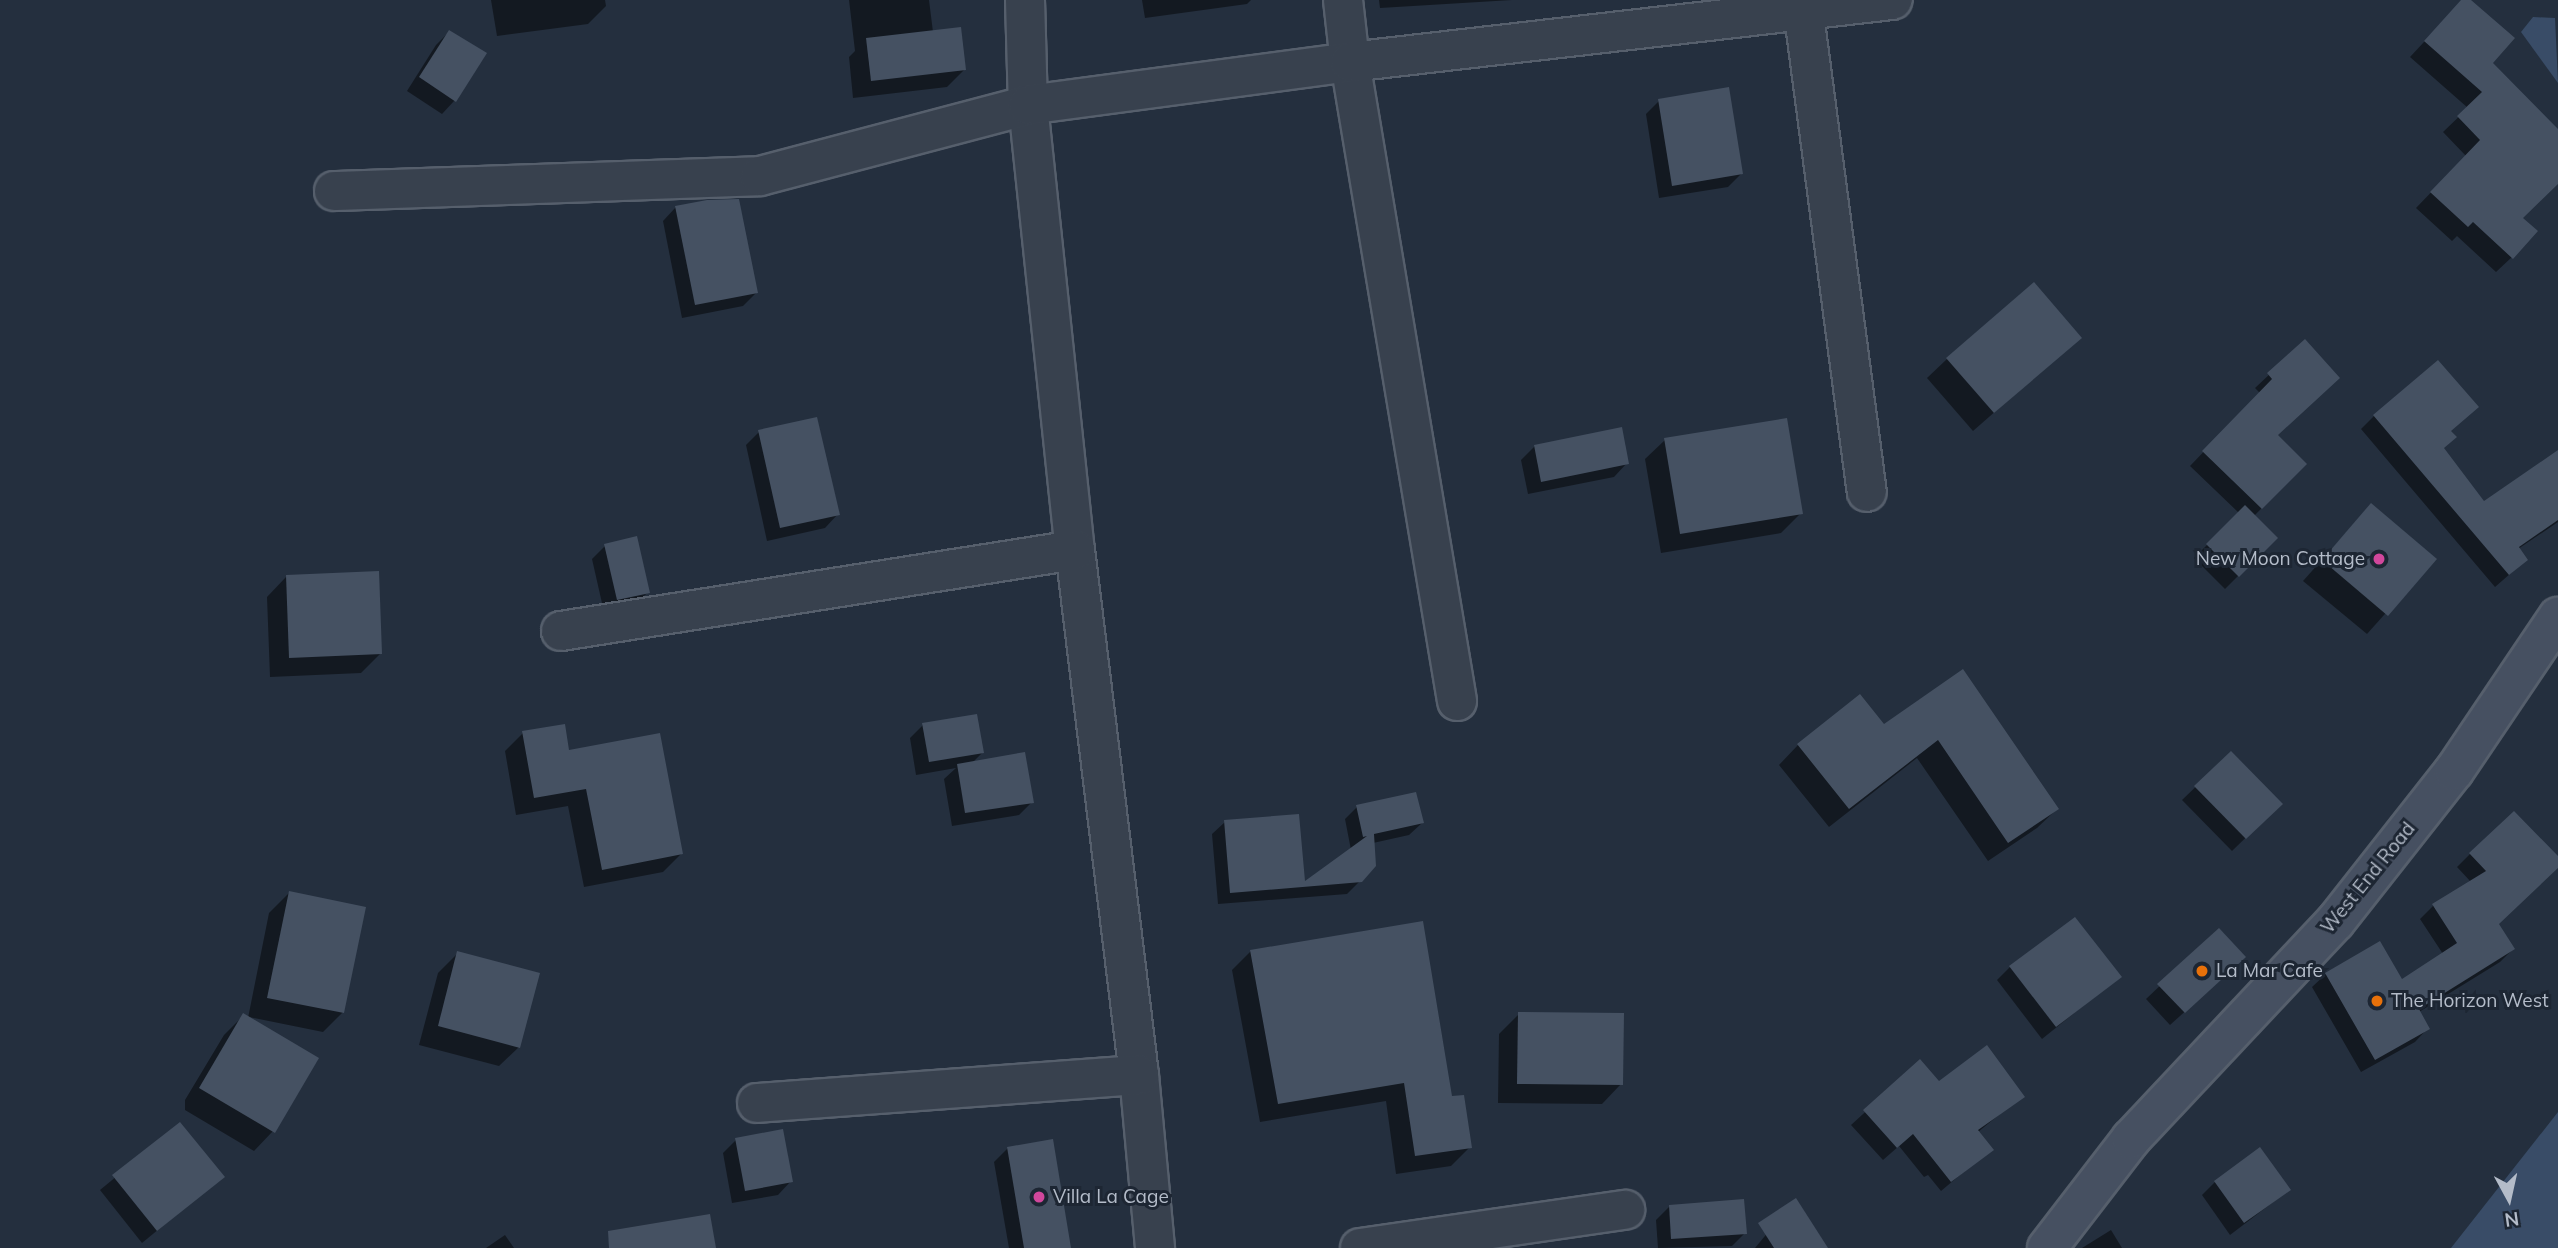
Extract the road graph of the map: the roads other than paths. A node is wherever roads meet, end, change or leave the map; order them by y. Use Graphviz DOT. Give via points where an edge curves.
graph roads {
  1 [pos="1025,0"];
  2 [pos="1343,0"];
  3 [pos="1892,0"];
  4 [pos="1802,6"];
  5 [pos="1350,62"];
  6 [pos="1028,105"];
  7 [pos="334,191"];
  8 [pos="1867,492"];
  9 [pos="1075,550"];
  10 [pos="2558,617"];
  11 [pos="561,631"];
  12 [pos="1457,701"];
  13 [pos="1139,1074"];
  14 [pos="757,1103"];
  15 [pos="1625,1210"];
  16 [pos="1154,1248"];
  17 [pos="1360,1248"];
  18 [pos="2047,1248"];
  1 -- 6 [label="street"];
  2 -- 5 [label="street"];
  3 -- 4 [label="street"];
  4 -- 5 [label="street"];
  4 -- 8 [label="street"];
  5 -- 6 [label="street"];
  5 -- 12 [label="street"];
  6 -- 7 [label="street" via="760,176"];
  6 -- 9 [label="street"];
  9 -- 11 [label="street"];
  9 -- 13 [label="street"];
  10 -- 18 [label="main road, West End Road" via="2455,771 2335,922 2131,1139"];
  13 -- 14 [label="street"];
  13 -- 16 [label="street"];
  15 -- 17 [label="street"];
}
